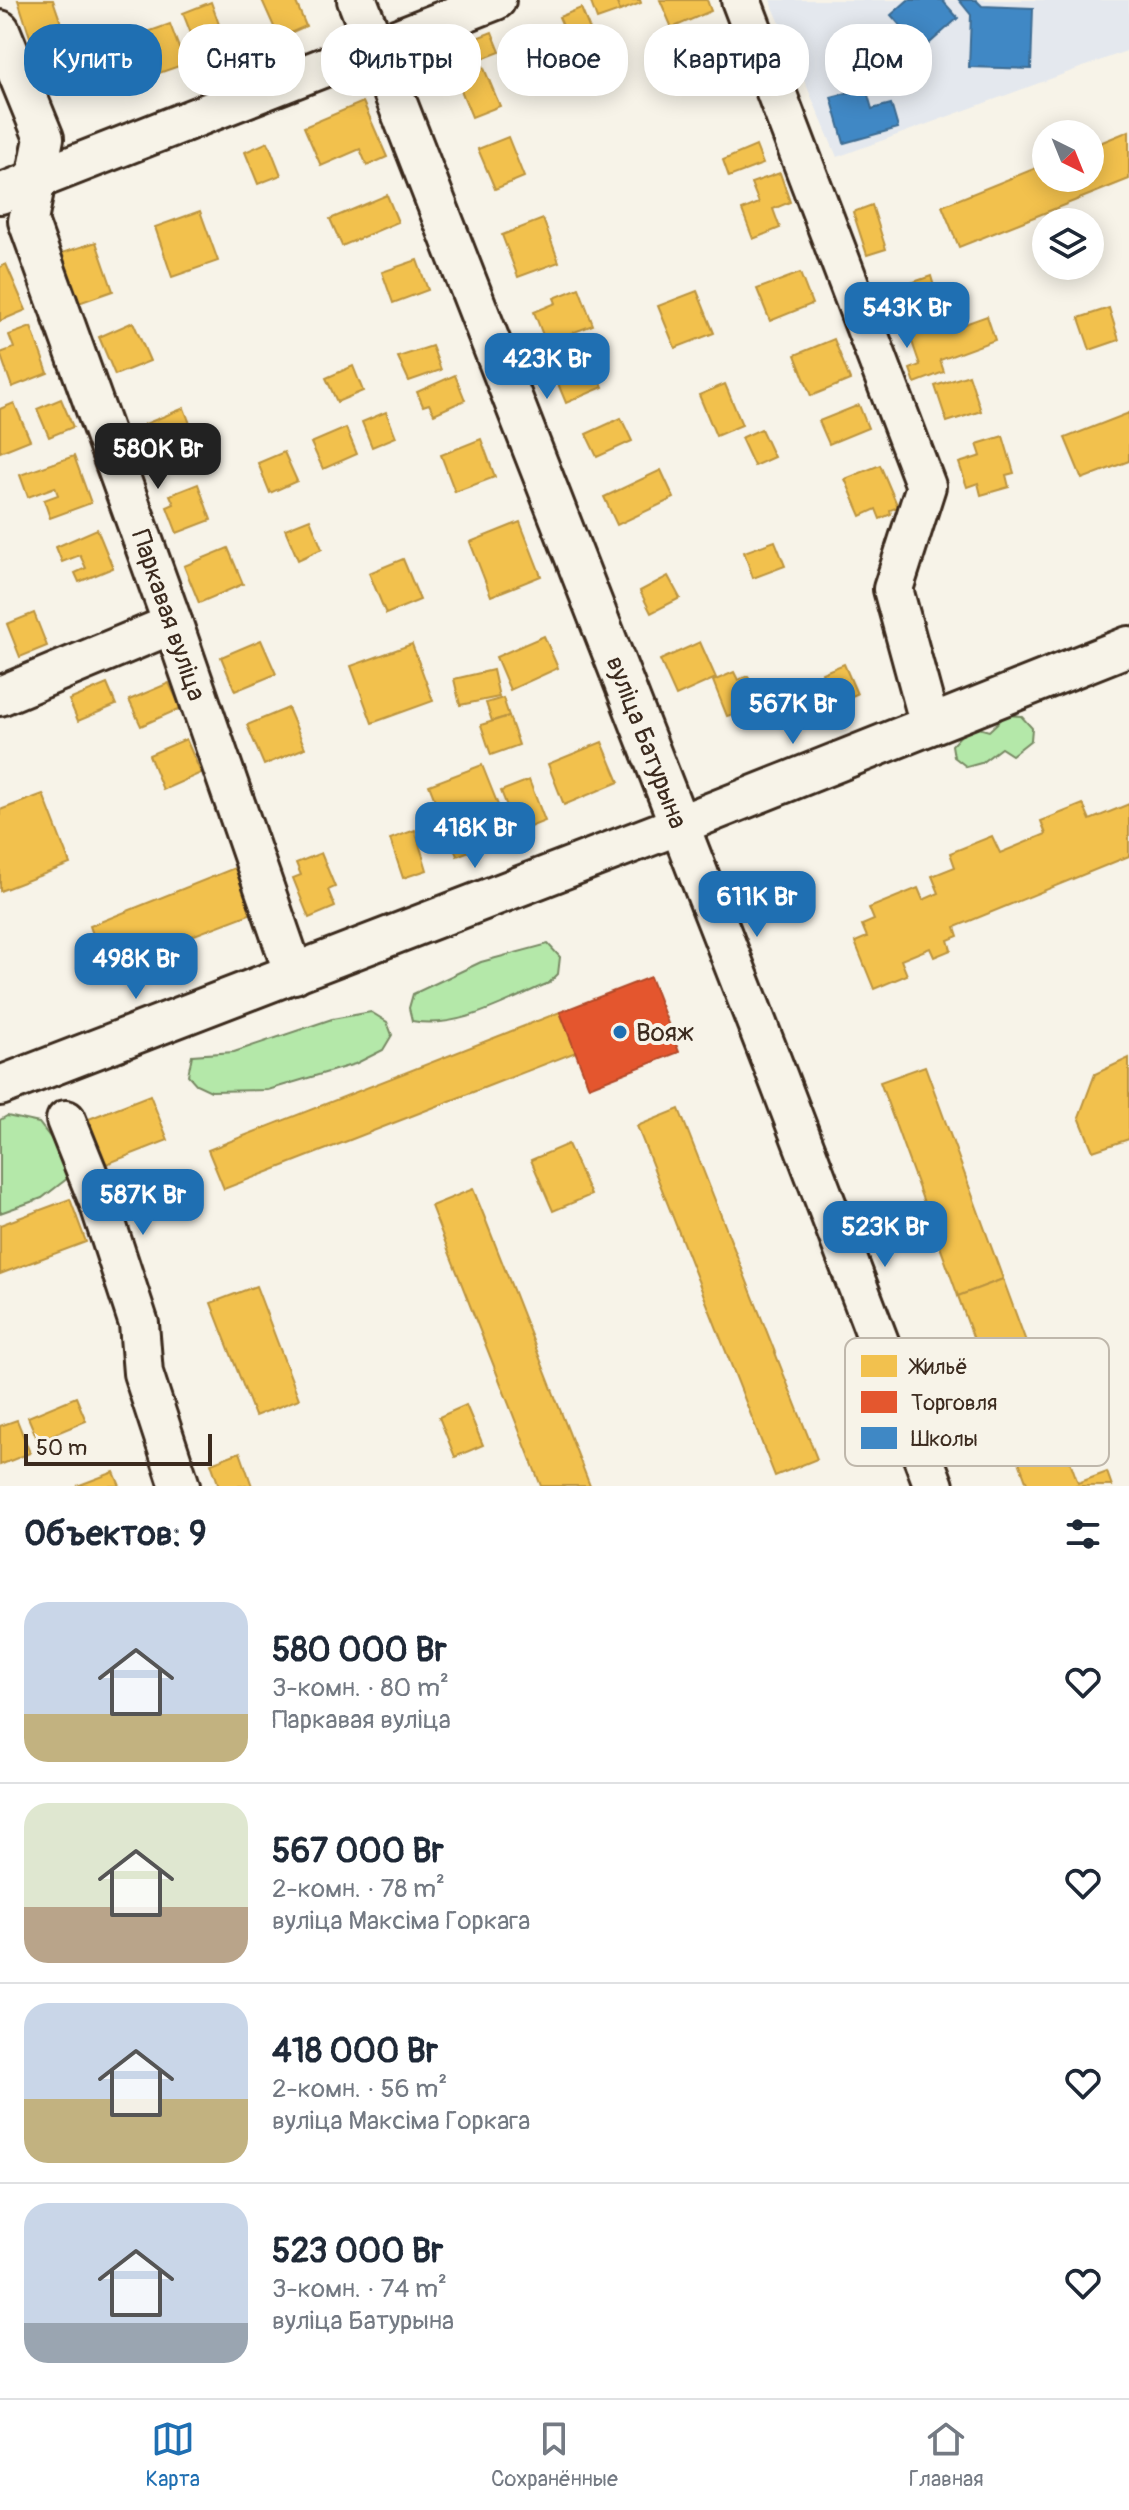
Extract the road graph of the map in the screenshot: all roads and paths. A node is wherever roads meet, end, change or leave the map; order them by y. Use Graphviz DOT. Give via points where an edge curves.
graph roads {
  1 [pos="357,0"];
  2 [pos="496,0"];
  3 [pos="741,0"];
  4 [pos="366,24"];
  5 [pos="436,24"];
  6 [pos="0,30"];
  7 [pos="321,69"];
  8 [pos="394,96"];
  9 [pos="35,181"];
  10 [pos="0,194"];
  11 [pos="173,624"];
  12 [pos="1129,646"];
  13 [pos="0,696"];
  14 [pos="930,725"];
  15 [pos="679,825"];
  16 [pos="294,974"];
  17 [pos="1,1084"];
  18 [pos="66,1120"];
  19 [pos="877,1338"];
  20 [pos="926,1466"];
  21 [pos="180,1486"];
  22 [pos="934,1486"];
  1 -- 4 [label="street, вуліца Батурына"];
  2 -- 5 [label="street"];
  3 -- 14 [label="street" via="926,486 893,589"];
  6 -- 9 [label="street, Паркавая вуліца" via="44,138"];
  7 -- 9 [label="street"];
  8 -- 15 [label="street, вуліца Батурына"];
  9 -- 10 [label="street"];
  9 -- 11 [label="street, Паркавая вуліца" via="28,221"];
  11 -- 13 [label="street"];
  11 -- 16 [label="street, Паркавая вуліца"];
  12 -- 14 [label="street"];
  14 -- 15 [label="street"];
  15 -- 16 [label="street"];
  15 -- 19 [label="street, вуліца Батурына"];
  16 -- 17 [label="street"];
  18 -- 21 [label="street" via="139,1324 143,1373"];
  20 -- 22 [label="street, вуліца Батурына"];
}
